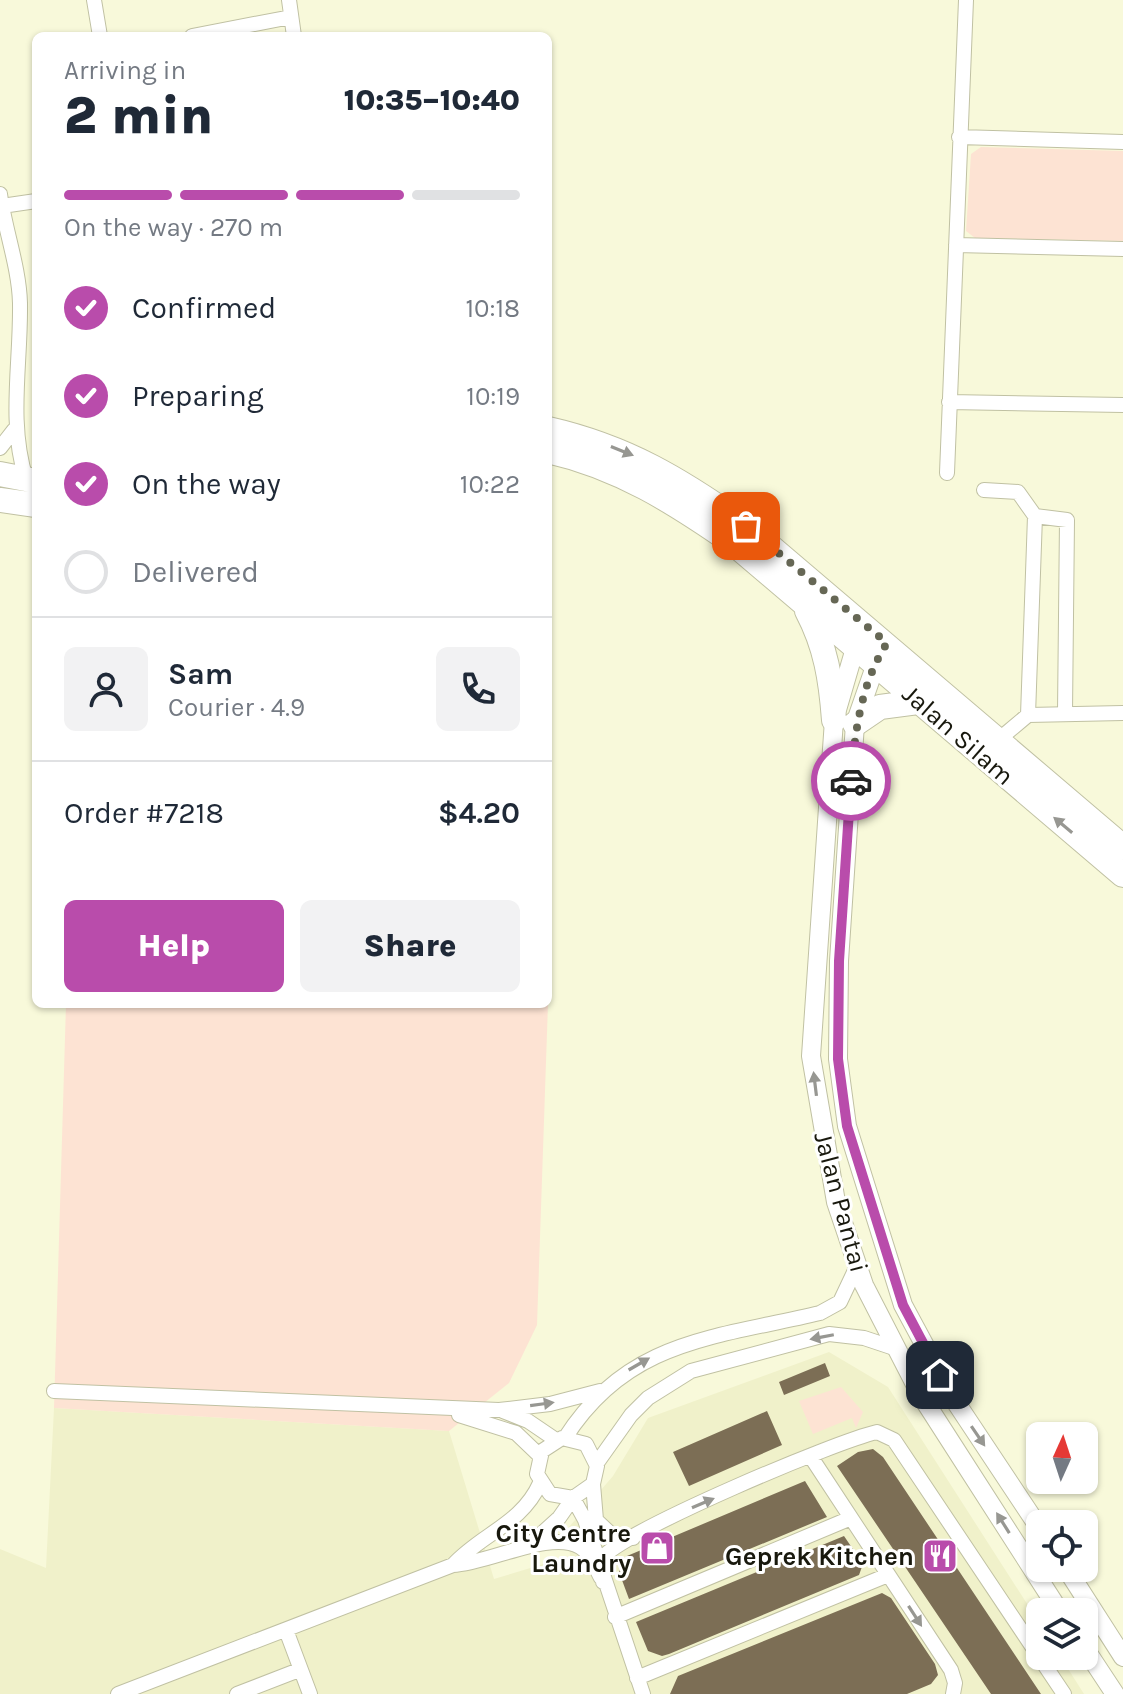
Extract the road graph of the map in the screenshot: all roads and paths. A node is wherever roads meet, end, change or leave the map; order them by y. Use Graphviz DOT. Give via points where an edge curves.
graph roads {
  1 [pos="94,0"];
  2 [pos="289,0"];
  3 [pos="966,0"];
  4 [pos="291,17"];
  5 [pos="99,32"];
  6 [pos="213,32"];
  7 [pos="293,32"];
  8 [pos="959,137"];
  9 [pos="1123,142"];
  10 [pos="1,200"];
  11 [pos="32,201"];
  12 [pos="956,245"];
  13 [pos="1123,249"];
  14 [pos="949,402"];
  15 [pos="1123,405"];
  16 [pos="14,430"];
  17 [pos="552,430"];
  18 [pos="0,448"];
  19 [pos="552,452"];
  20 [pos="947,473"];
  21 [pos="0,474"];
  22 [pos="31,480"];
  23 [pos="984,490"];
  24 [pos="0,500"];
  25 [pos="32,504"];
  26 [pos="1035,516"];
  27 [pos="800,599"];
  28 [pos="860,635"];
  29 [pos="880,653"];
  30 [pos="918,702"];
  31 [pos="1065,712"];
  32 [pos="1123,713"];
  33 [pos="1028,715"];
  34 [pos="845,722"];
  35 [pos="997,741"];
  36 [pos="1123,847"];
  37 [pos="1123,875"];
  38 [pos="857,1266"];
  39 [pos="897,1349"];
  40 [pos="54,1391"];
  41 [pos="600,1391"];
  42 [pos="437,1409"];
  43 [pos="499,1410"];
  44 [pos="561,1439"];
  45 [pos="539,1455"];
  46 [pos="811,1457"];
  47 [pos="597,1463"];
  48 [pos="540,1483"];
  49 [pos="593,1484"];
  50 [pos="573,1498"];
  51 [pos="1027,1510"];
  52 [pos="851,1518"];
  53 [pos="633,1538"];
  54 [pos="525,1548"];
  55 [pos="453,1565"];
  56 [pos="888,1575"];
  57 [pos="603,1582"];
  58 [pos="1075,1582"];
  59 [pos="1051,1598"];
  60 [pos="615,1617"];
  61 [pos="286,1630"];
  62 [pos="1123,1657"];
  63 [pos="1098,1668"];
  64 [pos="299,1670"];
  65 [pos="637,1678"];
  66 [pos="118,1694"];
  67 [pos="237,1694"];
  68 [pos="310,1694"];
  69 [pos="643,1694"];
  70 [pos="953,1694"];
  71 [pos="1064,1694"];
  72 [pos="1115,1694"];
  1 -- 5 [label="street"];
  2 -- 4 [label="street"];
  3 -- 8 [label="street"];
  4 -- 6 [label="street"];
  4 -- 7 [label="street"];
  8 -- 9 [label="street"];
  8 -- 12 [label="street"];
  10 -- 11 [label="street"];
  10 -- 16 [label="street" via="20,298"];
  12 -- 13 [label="street"];
  12 -- 14 [label="street"];
  14 -- 15 [label="street"];
  14 -- 20 [label="street"];
  16 -- 18 [label="street"];
  16 -- 22 [label="street"];
  17 -- 28 [label="highway, Jalan Silam, one-way" via="591,439 681,480 746,526"];
  19 -- 27 [label="highway, Jalan Silam" via="585,460 669,498"];
  21 -- 22 [label="highway"];
  23 -- 26 [label="street" via="1018,492"];
  24 -- 25 [label="highway"];
  26 -- 31 [label="street" via="1067,520"];
  26 -- 33 [label="street"];
  27 -- 28 [label="highway, Jalan Silam"];
  27 -- 34 [label="highway" via="822,639"];
  28 -- 29 [label="highway, Jalan Silam"];
  28 -- 34 [label="street, Jalan Pantai"];
  29 -- 30 [label="highway, Jalan Silam"];
  29 -- 34 [label="street, Jalan Pantai"];
  29 -- 35 [label="highway, Jalan Silam"];
  30 -- 34 [label="highway" via="880,707"];
  37 -- 30 [label="highway, Jalan Silam, one-way"];
  31 -- 32 [label="street"];
  31 -- 33 [label="street"];
  33 -- 35 [label="street"];
  38 -- 34 [label="street, Jalan Pantai, one-way" via="836,1202 811,1056"];
  34 -- 51 [label="street, Jalan Pantai, one-way" via="838,1059 847,1126 903,1305 953,1398"];
  35 -- 36 [label="highway, Jalan Silam"];
  38 -- 39 [label="street, Jalan Pantai"];
  41 -- 38 [label="street, one-way" via="642,1361 673,1348 820,1313 840,1302"];
  39 -- 47 [label="street, one-way" via="829,1334 691,1371 648,1398"];
  59 -- 39 [label="street, Jalan Pantai, one-way" via="920,1394"];
  40 -- 42 [label="street"];
  43 -- 41 [label="street, one-way"];
  41 -- 44 [label="street"];
  42 -- 43 [label="street"];
  42 -- 45 [label="street" via="503,1427"];
  43 -- 44 [label="street"];
  44 -- 45 [label="street"];
  44 -- 47 [label="street" via="586,1444"];
  45 -- 48 [label="street"];
  46 -- 52 [label="street"];
  53 -- 46 [label="street, one-way"];
  46 -- 71 [label="street" via="877,1432 894,1440"];
  47 -- 49 [label="street"];
  48 -- 50 [label="street" via="555,1496"];
  48 -- 55 [label="street" via="523,1512"];
  49 -- 50 [label="street"];
  49 -- 53 [label="street" via="593,1512 601,1526 614,1537"];
  50 -- 54 [label="street"];
  50 -- 57 [label="street"];
  52 -- 56 [label="street"];
  52 -- 60 [label="street"];
  53 -- 57 [label="street" via="604,1556"];
  54 -- 55 [label="street"];
  54 -- 57 [label="street" via="553,1542 580,1546"];
  55 -- 61 [label="street"];
  56 -- 65 [label="street"];
  56 -- 70 [label="street, one-way" via="951,1670"];
  57 -- 60 [label="street"];
  58 -- 62 [label="street"];
  60 -- 65 [label="street"];
  61 -- 64 [label="street"];
  61 -- 66 [label="street"];
  63 -- 72 [label="street"];
  64 -- 67 [label="street"];
  64 -- 68 [label="street"];
  65 -- 69 [label="street"];
}
